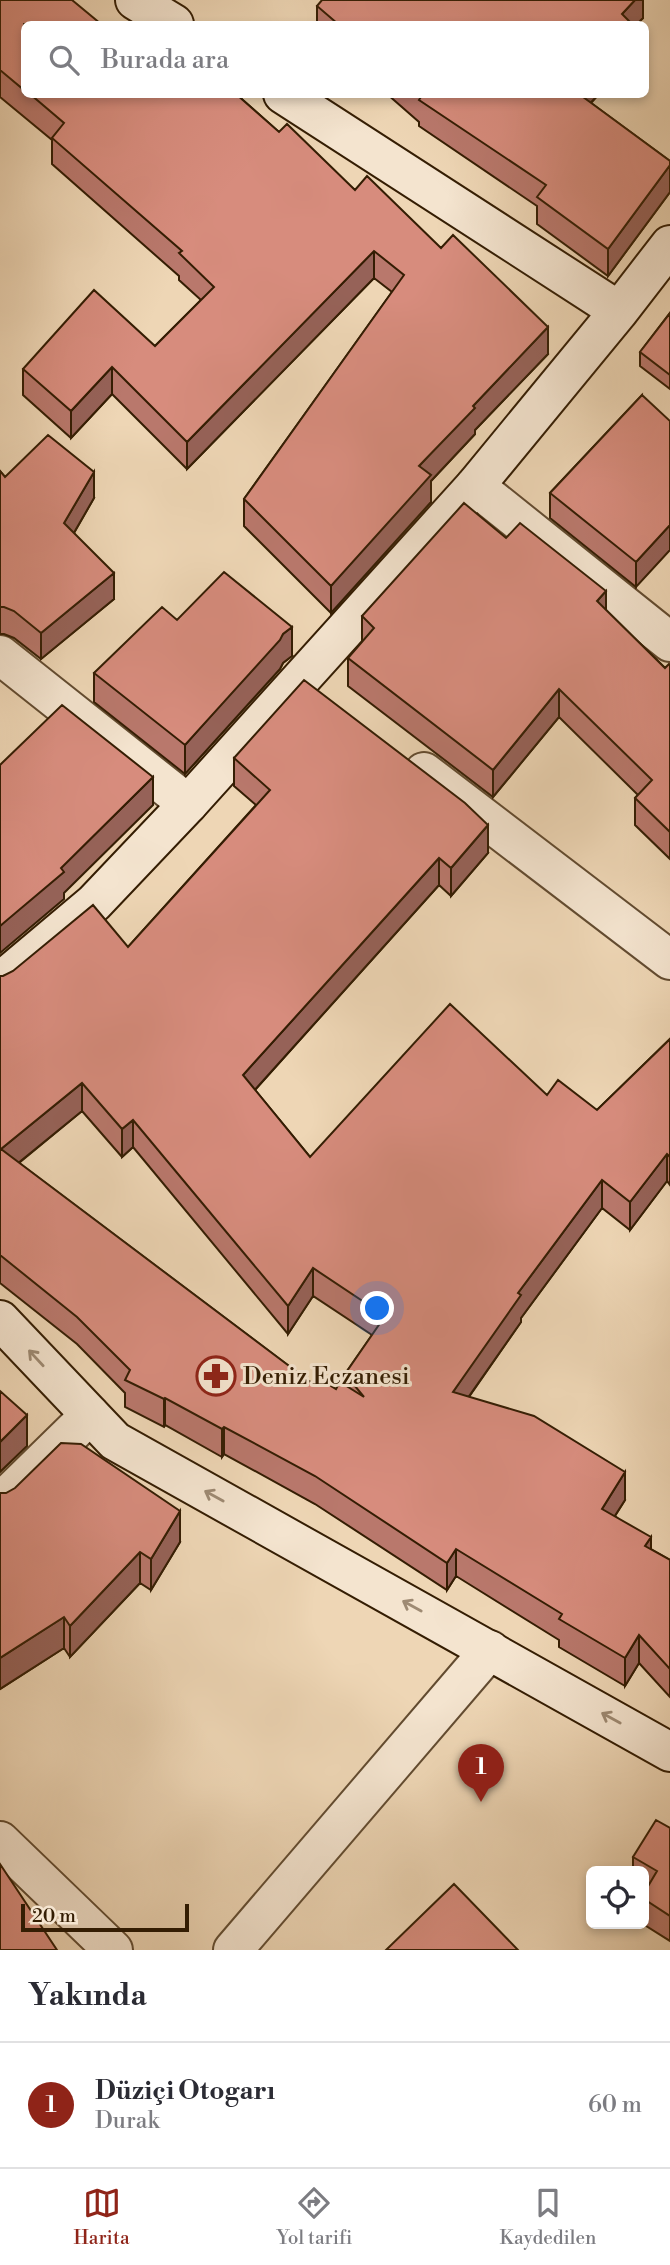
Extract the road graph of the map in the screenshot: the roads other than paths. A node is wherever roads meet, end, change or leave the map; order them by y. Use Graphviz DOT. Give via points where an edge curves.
graph roads {
  1 [pos="135,0"];
  2 [pos="169,21"];
  3 [pos="289,98"];
  4 [pos="670,245"];
  5 [pos="619,311"];
  6 [pos="475,486"];
  7 [pos="670,642"];
  8 [pos="0,654"];
  9 [pos="300,677"];
  10 [pos="333,702"];
  11 [pos="398,752"];
  12 [pos="188,804"];
  13 [pos="670,960"];
  14 [pos="0,982"];
  15 [pos="0,1320"];
  16 [pos="90,1415"];
  17 [pos="0,1503"];
  18 [pos="490,1650"];
  19 [pos="670,1752"];
  20 [pos="0,1840"];
  21 [pos="113,1950"];
  22 [pos="233,1950"];
  1 -- 2 [label="street"];
  3 -- 5 [label="street"];
  4 -- 5 [label="street"];
  5 -- 6 [label="street"];
  6 -- 7 [label="street"];
  6 -- 9 [label="street"];
  8 -- 12 [label="street"];
  9 -- 10 [label="street"];
  9 -- 12 [label="street"];
  11 -- 13 [label="street"];
  12 -- 14 [label="street" via="94,903"];
  16 -- 15 [label="street, one-way"];
  16 -- 17 [label="street"];
  18 -- 16 [label="street, one-way" via="115,1441"];
  19 -- 18 [label="street, one-way"];
  18 -- 22 [label="street"];
  20 -- 21 [label="street"];
}
